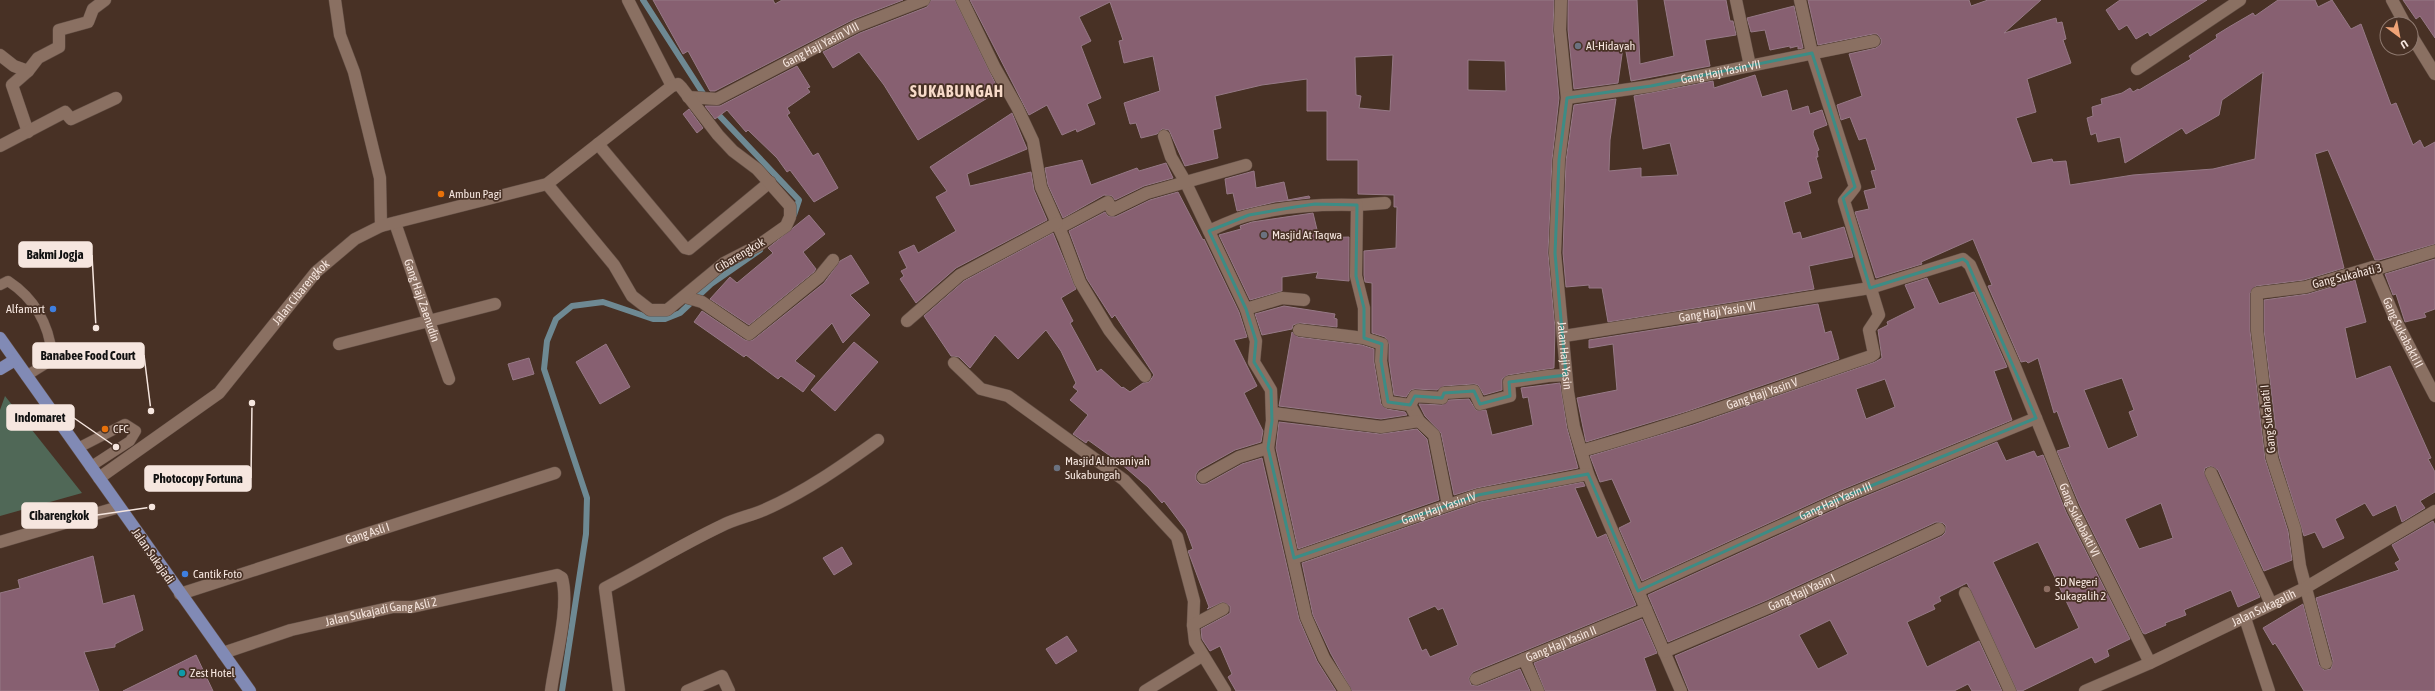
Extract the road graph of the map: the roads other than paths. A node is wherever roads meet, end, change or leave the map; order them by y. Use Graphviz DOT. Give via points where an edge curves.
graph roads {
  1 [pos="106,0"];
  2 [pos="335,0"];
  3 [pos="628,0"];
  4 [pos="924,0"];
  5 [pos="962,0"];
  6 [pos="1561,0"];
  7 [pos="1736,0"];
  8 [pos="1800,0"];
  9 [pos="2240,0"];
  10 [pos="2392,0"];
  11 [pos="2401,16"];
  12 [pos="1874,41"];
  13 [pos="2419,48"];
  14 [pos="1812,53"];
  15 [pos="0,55"];
  16 [pos="1750,66"];
  17 [pos="2137,69"];
  18 [pos="28,71"];
  19 [pos="2435,74"];
  20 [pos="672,86"];
  21 [pos="688,97"];
  22 [pos="116,98"];
  23 [pos="1567,98"];
  24 [pos="28,132"];
  25 [pos="1164,136"];
  26 [pos="598,144"];
  27 [pos="0,146"];
  28 [pos="1246,165"];
  29 [pos="770,182"];
  30 [pos="1185,182"];
  31 [pos="547,184"];
  32 [pos="1385,204"];
  33 [pos="1357,205"];
  34 [pos="395,223"];
  35 [pos="381,226"];
  36 [pos="1058,226"];
  37 [pos="1209,231"];
  38 [pos="2435,251"];
  39 [pos="832,260"];
  40 [pos="2373,267"];
  41 [pos="0,285"];
  42 [pos="1870,288"];
  43 [pos="2257,293"];
  44 [pos="687,297"];
  45 [pos="1304,300"];
  46 [pos="495,304"];
  47 [pos="1246,309"];
  48 [pos="430,319"];
  49 [pos="907,321"];
  50 [pos="1299,330"];
  51 [pos="1564,336"];
  52 [pos="0,338"];
  53 [pos="1364,338"];
  54 [pos="339,344"];
  55 [pos="15,360"];
  56 [pos="954,363"];
  57 [pos="0,369"];
  58 [pos="1566,375"];
  59 [pos="26,376"];
  60 [pos="1145,376"];
  61 [pos="449,378"];
  62 [pos="2435,396"];
  63 [pos="1410,405"];
  64 [pos="1273,413"];
  65 [pos="2036,418"];
  66 [pos="1419,421"];
  67 [pos="878,440"];
  68 [pos="78,448"];
  69 [pos="1268,448"];
  70 [pos="1581,451"];
  71 [pos="90,467"];
  72 [pos="555,473"];
  73 [pos="2211,473"];
  74 [pos="1588,474"];
  75 [pos="1203,477"];
  76 [pos="99,478"];
  77 [pos="1448,505"];
  78 [pos="119,507"];
  79 [pos="2435,511"];
  80 [pos="1938,529"];
  81 [pos="0,542"];
  82 [pos="1294,558"];
  83 [pos="2305,588"];
  84 [pos="1638,591"];
  85 [pos="1965,593"];
  86 [pos="180,594"];
  87 [pos="2272,604"];
  88 [pos="1223,609"];
  89 [pos="1646,609"];
  90 [pos="2245,618"];
  91 [pos="1192,625"];
  92 [pos="1664,652"];
  93 [pos="223,653"];
  94 [pos="1202,656"];
  95 [pos="1524,659"];
  96 [pos="2150,663"];
  97 [pos="2326,663"];
  98 [pos="1476,679"];
  99 [pos="250,691"];
  100 [pos="551,691"];
  101 [pos="619,691"];
  102 [pos="687,691"];
  103 [pos="729,691"];
  104 [pos="1144,691"];
  105 [pos="1225,691"];
  106 [pos="1345,691"];
  107 [pos="1538,691"];
  108 [pos="1680,691"];
  109 [pos="2010,691"];
  110 [pos="2085,691"];
  111 [pos="2270,691"];
  1 -- 18 [label="street" via="93,9 88,22 60,30 59,47 38,58"];
  2 -- 35 [label="street" via="340,35 354,72 380,178"];
  3 -- 20 [label="street"];
  4 -- 21 [label="street, Gang Haji Yasin VIII" via="857,26 717,98"];
  5 -- 36 [label="street" via="1032,141 1041,187"];
  6 -- 23 [label="street, Jalan Haji Yasin" via="1560,30"];
  7 -- 16 [label="street"];
  8 -- 14 [label="street"];
  9 -- 17 [label="street"];
  10 -- 11 [label="street"];
  12 -- 14 [label="street, Gang Haji Yasin VII"];
  13 -- 19 [label="street"];
  14 -- 16 [label="street, Gang Haji Yasin VII"];
  14 -- 42 [label="street" via="1855,187 1844,201"];
  15 -- 18 [label="street" via="14,66"];
  16 -- 23 [label="street, Gang Haji Yasin VII" via="1651,86"];
  18 -- 24 [label="street" via="12,85"];
  20 -- 21 [label="street, Cibarengkok" via="678,84"];
  20 -- 26 [label="street"];
  21 -- 29 [label="street, Cibarengkok" via="733,151"];
  22 -- 24 [label="street" via="71,119 65,112"];
  23 -- 51 [label="street, Jalan Haji Yasin" via="1559,160 1555,253"];
  24 -- 27 [label="street"];
  25 -- 30 [label="street" via="1171,157"];
  26 -- 29 [label="street" via="685,248 690,249"];
  26 -- 31 [label="street"];
  28 -- 30 [label="street"];
  29 -- 44 [label="street, Cibarengkok" via="790,206 790,217 786,226 759,245 724,263 693,287"];
  30 -- 36 [label="street" via="1146,193 1112,210 1108,202"];
  30 -- 37 [label="street"];
  31 -- 34 [label="street, Jalan Cibarengkok"];
  31 -- 44 [label="street, Cibarengkok" via="614,265 632,296 650,310 669,312"];
  32 -- 33 [label="street"];
  33 -- 37 [label="street" via="1315,204 1264,212 1249,215"];
  33 -- 53 [label="street" via="1356,276 1364,308"];
  34 -- 35 [label="street, Jalan Cibarengkok"];
  34 -- 48 [label="street, Gang Haji Zaenudin"];
  35 -- 76 [label="street, Jalan Cibarengkok" via="355,239 316,272 219,393"];
  36 -- 49 [label="street" via="960,275"];
  36 -- 60 [label="street" via="1084,289 1109,330"];
  37 -- 47 [label="street"];
  38 -- 40 [label="street, Gang Sukahati 3" via="2380,268"];
  39 -- 44 [label="street" via="819,277 749,334 702,302"];
  40 -- 43 [label="street, Gang Sukahati 3" via="2306,287"];
  40 -- 62 [label="street, Gang Sukabakti II" via="2397,323"];
  41 -- 59 [label="lane" via="8,281 23,291 50,336 52,355 47,363"];
  42 -- 51 [label="street, Gang Haji Yasin VI"];
  42 -- 65 [label="street, Gang Haji Yasin VI" via="1963,259 1967,262"];
  42 -- 70 [label="street, Gang Haji Yasin V" via="1879,315 1869,330 1875,350 1871,356 1744,398 1665,428"];
  43 -- 83 [label="street, Gang Sukahati I" via="2257,330 2272,458 2295,529"];
  45 -- 47 [label="street" via="1282,298"];
  46 -- 48 [label="street"];
  47 -- 64 [label="street" via="1256,341 1254,362 1268,383"];
  48 -- 54 [label="street"];
  48 -- 61 [label="street, Gang Haji Zaenudin"];
  50 -- 53 [label="street"];
  51 -- 58 [label="street, Jalan Haji Yasin"];
  52 -- 55 [label="main road, Jalan Sukajadi"];
  53 -- 63 [label="street" via="1382,344 1381,361 1388,402"];
  55 -- 57 [label="main road"];
  55 -- 59 [label="main road, Jalan Sukajadi"];
  56 -- 91 [label="street" via="981,389 1008,396 1124,480 1177,537 1194,600"];
  58 -- 63 [label="street" via="1509,382 1510,396 1480,404 1474,391 1444,393 1442,398 1415,396"];
  58 -- 70 [label="street, Jalan Haji Yasin" via="1574,427"];
  59 -- 68 [label="main road, Jalan Sukajadi"];
  63 -- 66 [label="street"];
  64 -- 66 [label="street" via="1381,427"];
  64 -- 69 [label="street"];
  65 -- 84 [label="street, Gang Haji Yasin III" via="1844,497"];
  65 -- 96 [label="street, Gang Sukabakti VI" via="2073,509"];
  66 -- 77 [label="street" via="1434,435"];
  67 -- 101 [label="street" via="811,485 764,510 725,524 605,588"];
  68 -- 71 [label="main road, Jalan Sukajadi"];
  68 -- 71 [label="lane" via="125,424 136,430 130,441"];
  69 -- 75 [label="street" via="1239,457"];
  69 -- 82 [label="street"];
  70 -- 74 [label="street, Jalan Haji Yasin"];
  71 -- 76 [label="main road, Jalan Sukajadi"];
  72 -- 86 [label="street, Gang Asli I"];
  73 -- 87 [label="street"];
  74 -- 77 [label="street, Gang Haji Yasin IV" via="1478,495"];
  74 -- 84 [label="street, Jalan Haji Yasin"];
  76 -- 78 [label="main road, Jalan Sukajadi"];
  77 -- 82 [label="street, Gang Haji Yasin IV"];
  78 -- 81 [label="street"];
  78 -- 86 [label="main road, Jalan Sukajadi"];
  79 -- 83 [label="street, Jalan Sukagalih"];
  80 -- 92 [label="street, Gang Haji Yasin I" via="1770,607"];
  82 -- 106 [label="street" via="1306,617 1324,658"];
  83 -- 87 [label="street, Jalan Sukagalih"];
  83 -- 97 [label="street, Gang Sukahati I"];
  84 -- 89 [label="street, Jalan Haji Yasin"];
  85 -- 109 [label="street"];
  86 -- 93 [label="main road, Jalan Sukajadi"];
  87 -- 90 [label="street, Jalan Sukagalih"];
  88 -- 91 [label="street"];
  89 -- 92 [label="street, Jalan Haji Yasin"];
  89 -- 95 [label="street, Gang Haji Yasin II"];
  90 -- 96 [label="street, Jalan Sukagalih"];
  90 -- 111 [label="street"];
  91 -- 94 [label="street" via="1195,642"];
  92 -- 108 [label="street, Jalan Haji Yasin"];
  93 -- 99 [label="main road, Jalan Sukajadi"];
  93 -- 100 [label="street, Jalan Sukajadi Gang Asli 2" via="292,630 392,607 412,607 557,575 562,578 564,585 562,621"];
  94 -- 104 [label="street"];
  94 -- 105 [label="street"];
  95 -- 98 [label="street, Gang Haji Yasin II"];
  95 -- 107 [label="street"];
  96 -- 110 [label="street, Jalan Sukagalih"];
  102 -- 103 [label="street" via="722,676"];
}
